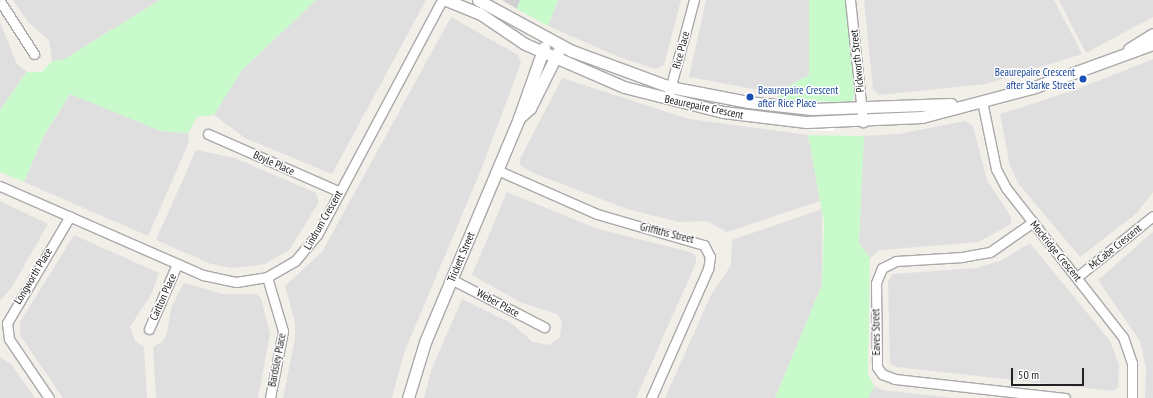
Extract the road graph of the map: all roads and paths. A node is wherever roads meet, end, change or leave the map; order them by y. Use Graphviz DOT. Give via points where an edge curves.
graph roads {
  1 [pos="442,0"];
  2 [pos="446,0"];
  3 [pos="478,0"];
  4 [pos="694,0"];
  5 [pos="850,0"];
  6 [pos="0,1"];
  7 [pos="1153,34"];
  8 [pos="548,39"];
  9 [pos="1153,44"];
  10 [pos="561,46"];
  11 [pos="542,52"];
  12 [pos="34,54"];
  13 [pos="1122,54"];
  14 [pos="555,58"];
  15 [pos="670,87"];
  16 [pos="667,100"];
  17 [pos="982,101"];
  18 [pos="862,109"];
  19 [pos="519,118"];
  20 [pos="863,122"];
  21 [pos="208,134"];
  22 [pos="498,170"];
  23 [pos="0,186"];
  24 [pos="340,192"];
  25 [pos="70,216"];
  26 [pos="1153,216"];
  27 [pos="1033,222"];
  28 [pos="177,264"];
  29 [pos="267,277"];
  30 [pos="1077,277"];
  31 [pos="452,279"];
  32 [pos="544,327"];
  33 [pos="149,329"];
  34 [pos="49,398"];
  35 [pos="270,398"];
  36 [pos="408,398"];
  37 [pos="651,398"];
  38 [pos="1065,398"];
  39 [pos="1132,398"];
  1 -- 24 [label="street, Lindrum Crescent"];
  2 -- 11 [label="street, Beaurepaire Crescent" via="480,13"];
  3 -- 8 [label="street, Beaurepaire Crescent"];
  4 -- 15 [label="street, Rice Place"];
  5 -- 18 [label="street, Pickworth Street"];
  6 -- 12 [label="street"];
  7 -- 13 [label="street, Beaurepaire Crescent"];
  8 -- 10 [label="street, Beaurepaire Crescent"];
  8 -- 11 [label="street, Trickett Street"];
  9 -- 13 [label="street, Beaurepaire Crescent"];
  10 -- 14 [label="street, Trickett Street"];
  10 -- 15 [label="street, Beaurepaire Crescent" via="615,70"];
  11 -- 14 [label="street, Beaurepaire Crescent"];
  11 -- 19 [label="street, Trickett Street"];
  13 -- 17 [label="street, Beaurepaire Crescent" via="1047,83"];
  14 -- 16 [label="street, Beaurepaire Crescent"];
  14 -- 19 [label="street, Trickett Street" via="530,108"];
  15 -- 16 [label="street, Rice Place"];
  15 -- 18 [label="street, Beaurepaire Crescent" via="741,101 812,109"];
  16 -- 20 [label="street, Beaurepaire Crescent" via="743,115 812,122"];
  17 -- 18 [label="street, Beaurepaire Crescent"];
  17 -- 20 [label="street, Beaurepaire Crescent" via="922,117"];
  17 -- 27 [label="street, Mockridge Crescent" via="1001,179"];
  18 -- 20 [label="street, Pickworth Street"];
  19 -- 22 [label="street, Trickett Street"];
  21 -- 24 [label="street, Boyle Place"];
  22 -- 31 [label="street, Trickett Street"];
  22 -- 37 [label="street, Griffiths Street" via="597,214 704,245 710,257 708,269"];
  23 -- 25 [label="street, Lindrum Crescent"];
  24 -- 29 [label="street, Lindrum Crescent" via="305,252"];
  25 -- 28 [label="street, Lindrum Crescent"];
  25 -- 34 [label="street, Longworth Place" via="6,323 8,339"];
  26 -- 30 [label="street, McCabe Crescent"];
  27 -- 30 [label="street, Mockridge Crescent"];
  27 -- 38 [label="street, Eaves Street" via="990,252 963,257 896,261 882,268 876,283 877,367 882,374 895,379"];
  28 -- 29 [label="street, Lindrum Crescent" via="225,281"];
  28 -- 33 [label="street, Carlton Place"];
  29 -- 35 [label="street, Bardsley Place" via="283,331"];
  30 -- 39 [label="street, Mockridge Crescent" via="1125,342 1133,371"];
  31 -- 32 [label="street, Weber Place"];
  31 -- 36 [label="street, Trickett Street" via="424,342"];
}
